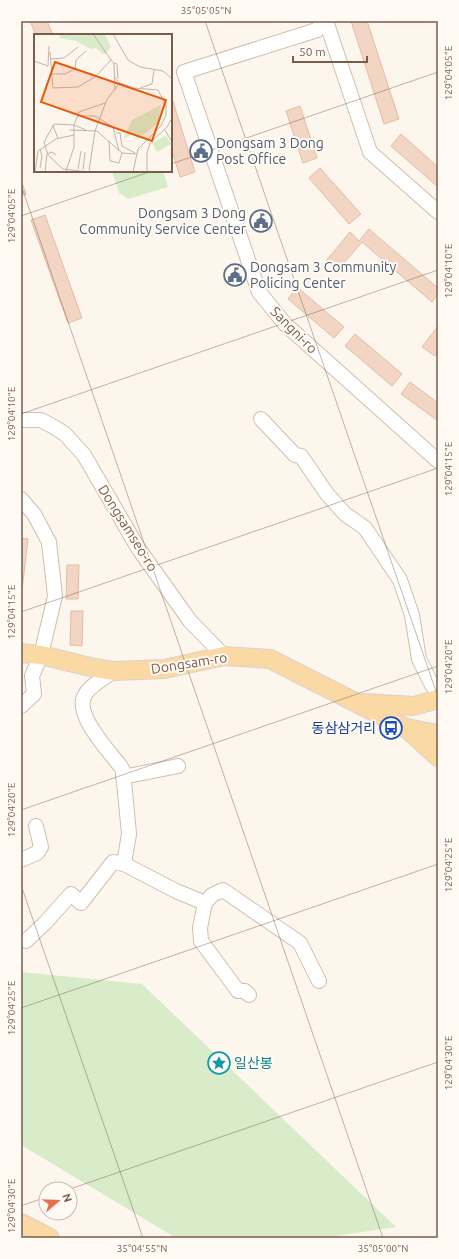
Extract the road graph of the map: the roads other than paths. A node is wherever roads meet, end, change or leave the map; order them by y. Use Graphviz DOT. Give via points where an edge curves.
graph roads {
  1 [pos="323,21"];
  2 [pos="326,21"];
  3 [pos="438,212"];
  4 [pos="262,419"];
  5 [pos="21,420"];
  6 [pos="438,460"];
  7 [pos="21,499"];
  8 [pos="21,653"];
  9 [pos="41,655"];
  10 [pos="224,656"];
  11 [pos="114,671"];
  12 [pos="437,689"];
  13 [pos="356,703"];
  14 [pos="21,706"];
  15 [pos="406,728"];
  16 [pos="438,734"];
  17 [pos="438,757"];
  18 [pos="178,766"];
  19 [pos="123,777"];
  20 [pos="36,826"];
  21 [pos="21,860"];
  22 [pos="124,864"];
  23 [pos="205,903"];
  24 [pos="26,941"];
  25 [pos="319,981"];
  26 [pos="249,995"];
  27 [pos="21,1223"];
  28 [pos="50,1238"];
  1 -- 6 [label="street, Sangni-ro" via="317,30 184,72 259,292 285,324"];
  2 -- 3 [label="street" via="370,152"];
  4 -- 12 [label="street" via="295,455 301,456 327,494 345,514 365,528 400,580 412,616 419,659"];
  5 -- 10 [label="street, Dongsamseo-ro" via="41,420 54,427 65,434 84,455 138,548 190,621"];
  7 -- 9 [label="street" via="34,514 48,542 55,596"];
  8 -- 9 [label="main road, Dongsam-ro"];
  9 -- 11 [label="main road, Dongsam-ro" via="90,668"];
  9 -- 14 [label="street" via="32,676 34,694"];
  10 -- 11 [label="main road, Dongsam-ro" via="164,669"];
  10 -- 13 [label="main road, Dongsam-ro" via="270,659"];
  11 -- 19 [label="street" via="87,692 82,708 88,723 121,767"];
  12 -- 13 [label="main road" via="414,706"];
  13 -- 15 [label="main road, Dongsam-ro"];
  15 -- 16 [label="main road, Dongsam-ro"];
  15 -- 17 [label="main road"];
  18 -- 19 [label="street"];
  19 -- 22 [label="street" via="129,834"];
  20 -- 21 [label="street" via="41,846 37,853"];
  22 -- 23 [label="street"];
  22 -- 24 [label="street" via="113,862 81,903 71,894"];
  23 -- 25 [label="street" via="212,895 223,890 300,943"];
  23 -- 26 [label="street" via="200,928 201,941 238,991 245,991"];
  27 -- 28 [label="main road"];
}
